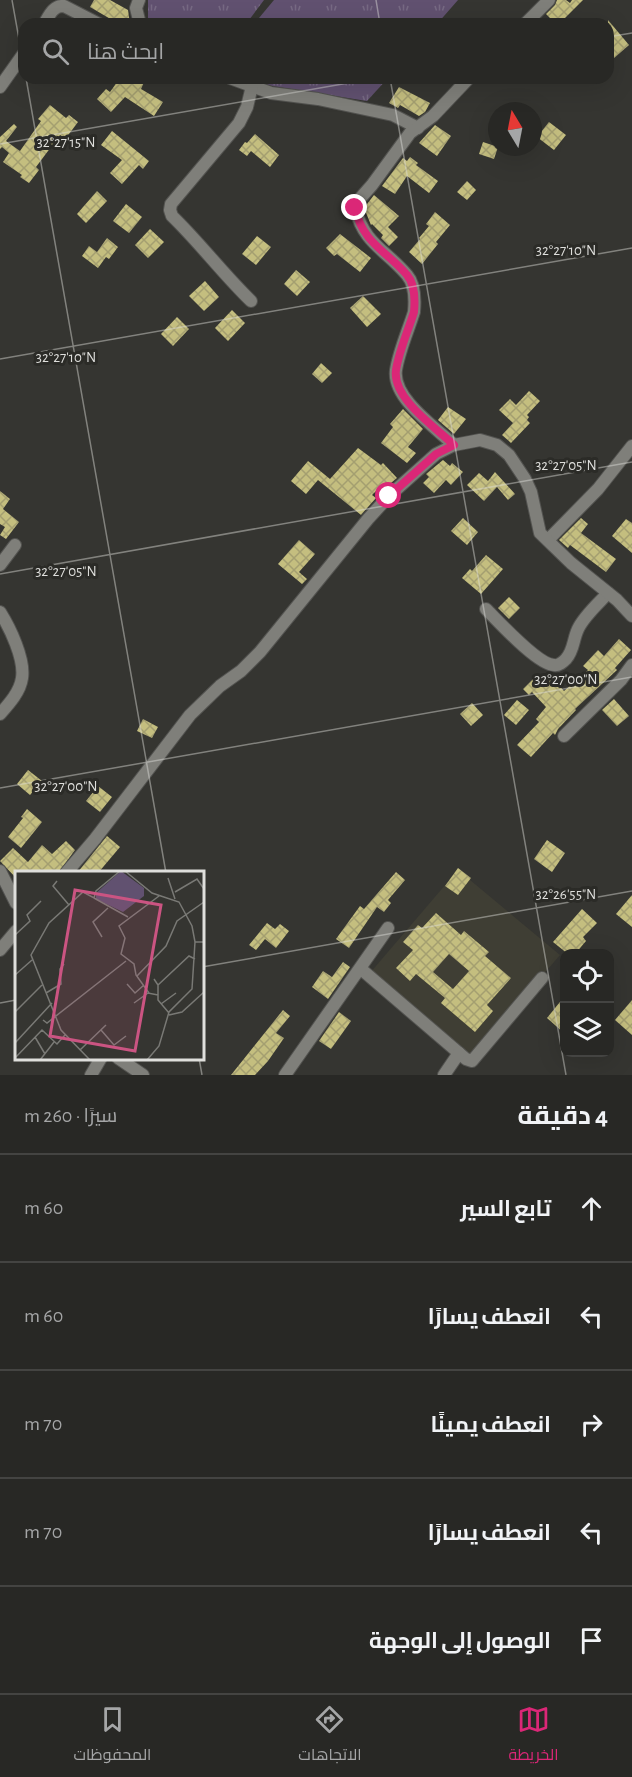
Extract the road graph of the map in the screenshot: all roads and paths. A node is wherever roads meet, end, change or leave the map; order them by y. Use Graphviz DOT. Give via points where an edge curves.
graph roads {
  1 [pos="139,0"];
  2 [pos="549,0"];
  3 [pos="48,18"];
  4 [pos="87,18"];
  5 [pos="138,18"];
  6 [pos="531,18"];
  7 [pos="18,62"];
  8 [pos="246,84"];
  9 [pos="463,84"];
  10 [pos="252,86"];
  11 [pos="0,87"];
  12 [pos="418,128"];
  13 [pos="251,301"];
  14 [pos="454,445"];
  15 [pos="632,446"];
  16 [pos="548,540"];
  17 [pos="15,545"];
  18 [pos="0,565"];
  19 [pos="608,593"];
  20 [pos="486,609"];
  21 [pos="0,612"];
  22 [pos="632,616"];
  23 [pos="632,665"];
  24 [pos="0,714"];
  25 [pos="564,736"];
  26 [pos="0,871"];
  27 [pos="68,871"];
  28 [pos="15,901"];
  29 [pos="388,928"];
  30 [pos="15,932"];
  31 [pos="0,950"];
  32 [pos="361,969"];
  33 [pos="542,978"];
  34 [pos="459,1053"];
  35 [pos="100,1060"];
  36 [pos="120,1060"];
  37 [pos="91,1075"];
  38 [pos="144,1075"];
  39 [pos="285,1075"];
  40 [pos="444,1075"];
  1 -- 5 [label="street"];
  2 -- 6 [label="street"];
  3 -- 4 [label="street" via="59,6"];
  7 -- 11 [label="street"];
  8 -- 10 [label="street"];
  9 -- 12 [label="street"];
  10 -- 12 [label="street" via="271,93 393,115"];
  10 -- 13 [label="street" via="239,123 170,210 212,256 219,270"];
  12 -- 14 [label="street" via="401,144 355,208 367,235 408,276 412,285 414,312 396,381 408,403"];
  14 -- 16 [label="street" via="490,441 509,455 531,492 537,525"];
  14 -- 27 [label="street" via="415,471 375,511 260,652 190,715"];
  15 -- 16 [label="street" via="598,489"];
  16 -- 19 [label="street"];
  17 -- 18 [label="street"];
  19 -- 20 [label="street" via="579,626 567,658 554,665 524,646"];
  19 -- 22 [label="street"];
  21 -- 24 [label="street" via="17,648 22,678 16,694"];
  23 -- 25 [label="street"];
  26 -- 28 [label="street"];
  29 -- 32 [label="street"];
  30 -- 31 [label="street"];
  32 -- 34 [label="street"];
  32 -- 39 [label="street"];
  33 -- 34 [label="street" via="476,1058 472,1061"];
  34 -- 40 [label="street"];
  35 -- 37 [label="street"];
  36 -- 38 [label="street"];
}
